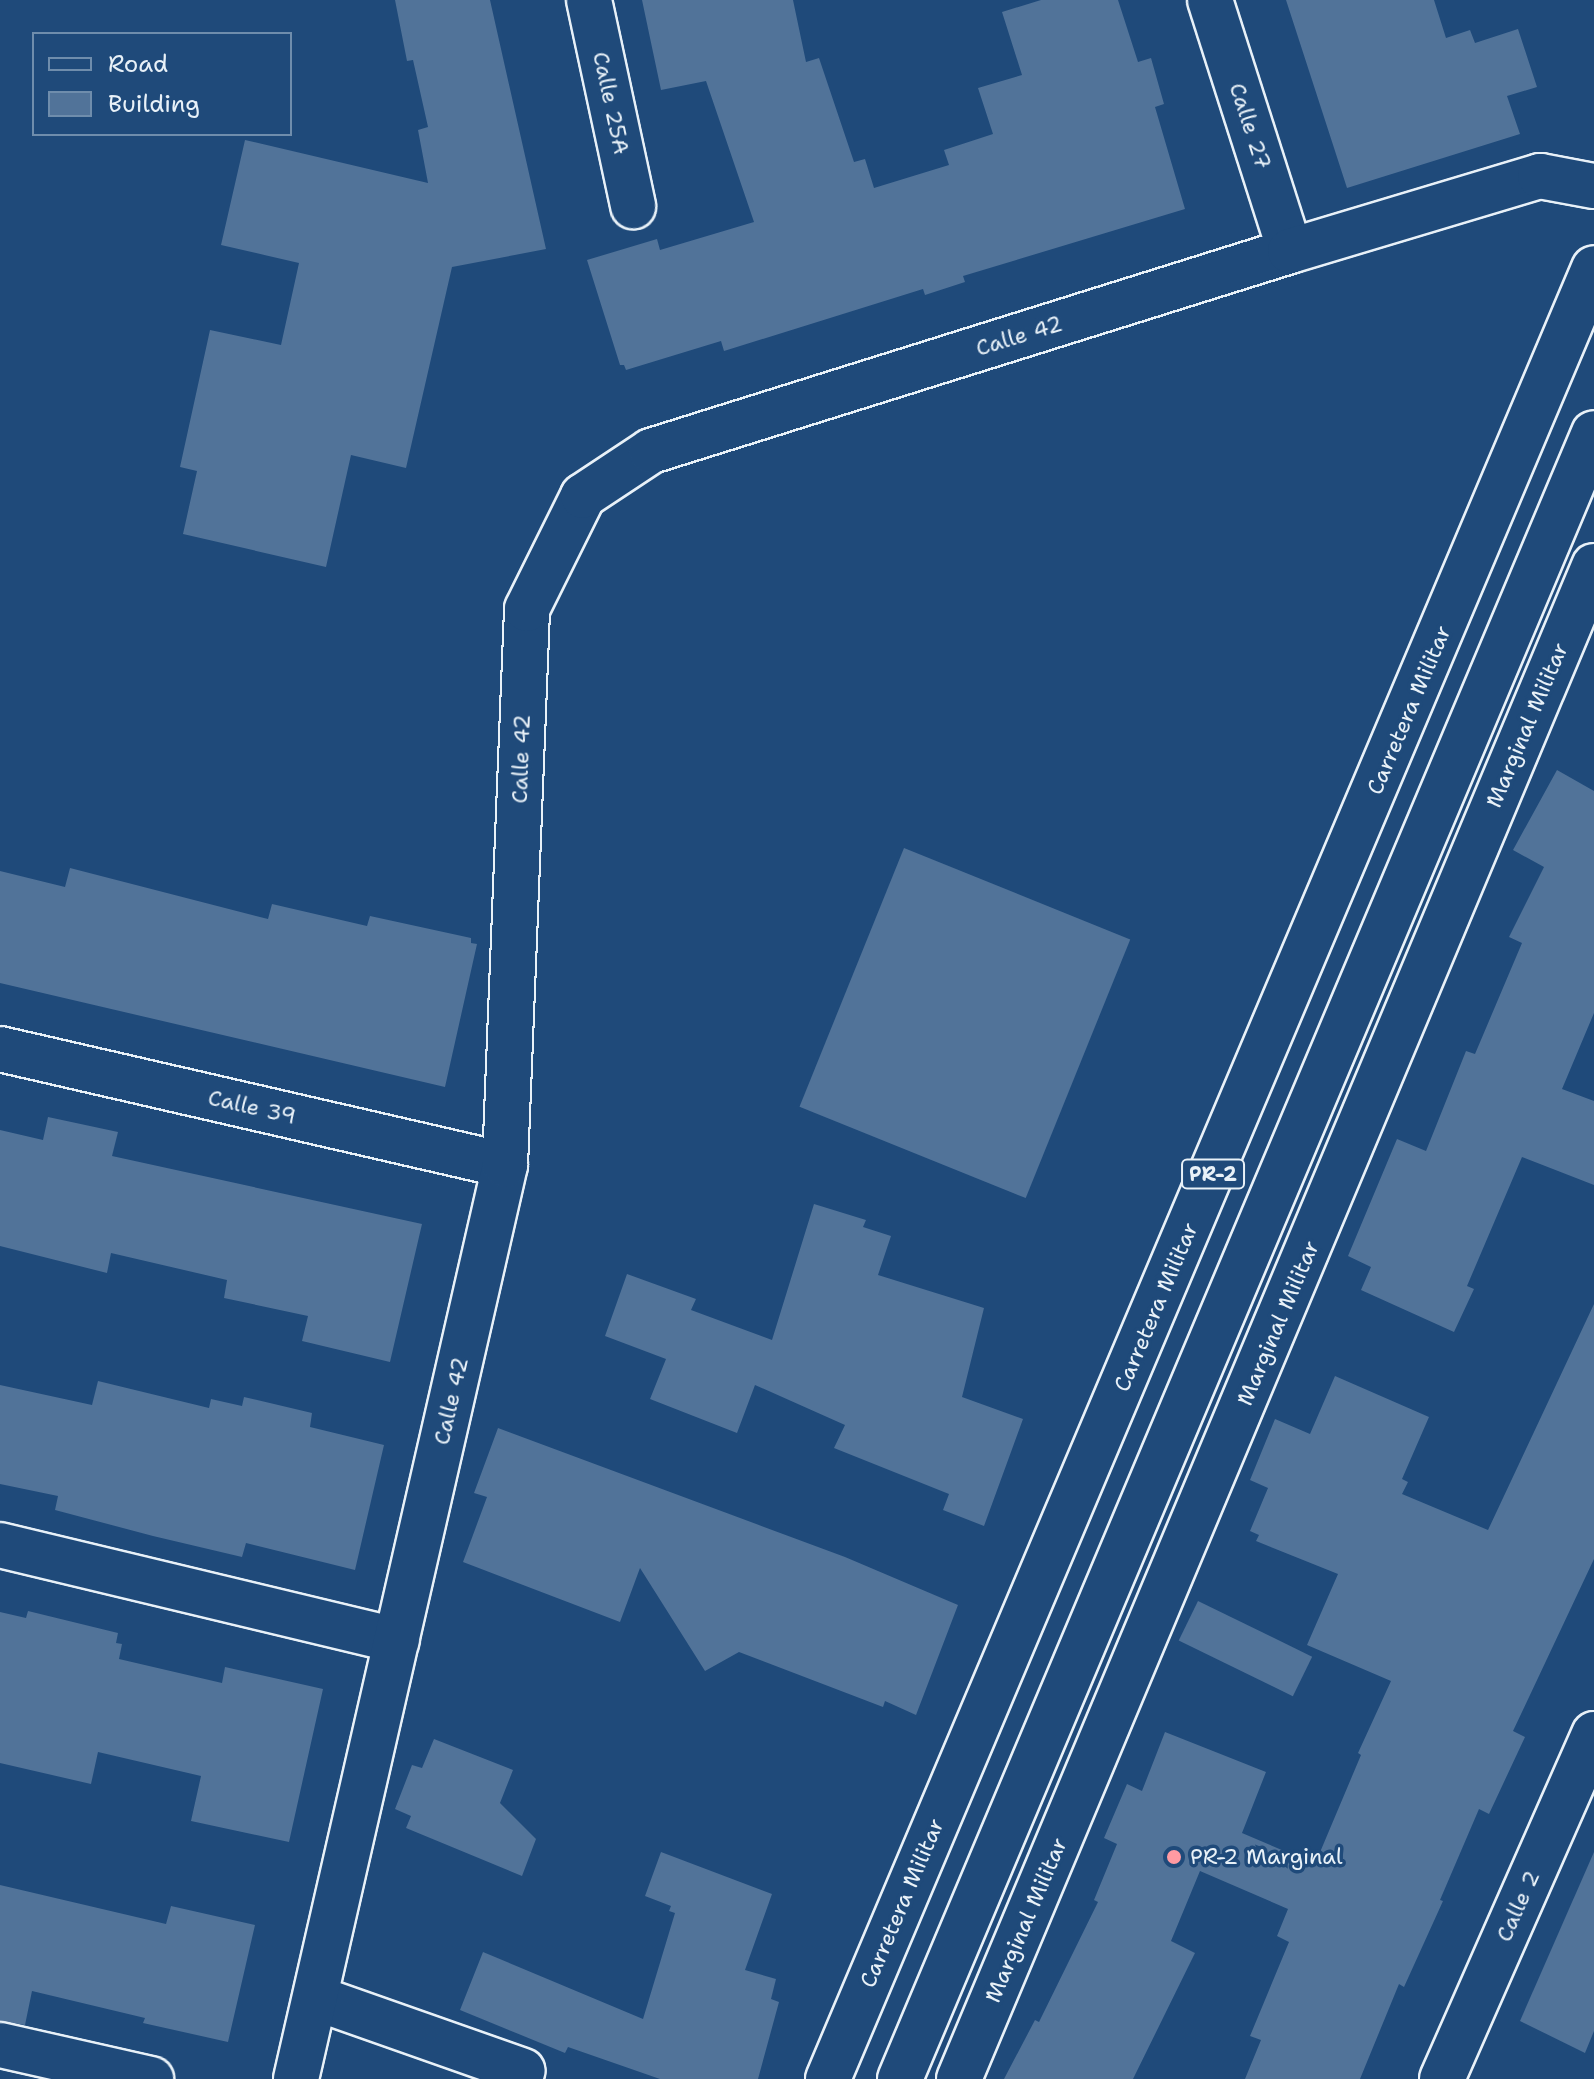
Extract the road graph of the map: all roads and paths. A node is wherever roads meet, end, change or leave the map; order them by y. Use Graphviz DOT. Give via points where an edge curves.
graph roads {
  1 [pos="589,0"];
  2 [pos="1210,0"];
  3 [pos="1594,186"];
  4 [pos="633,206"];
  5 [pos="1290,251"];
  6 [pos="1594,268"];
  7 [pos="1594,433"];
  8 [pos="1594,566"];
  9 [pos="0,1049"];
  10 [pos="505,1165"];
  11 [pos="0,1545"];
  12 [pos="397,1640"];
  13 [pos="1594,1734"];
  14 [pos="316,1998"];
  15 [pos="0,2045"];
  16 [pos="523,2071"];
  17 [pos="1452,2076"];
  18 [pos="151,2079"];
  19 [pos="296,2079"];
  20 [pos="828,2079"];
  21 [pos="900,2079"];
  22 [pos="959,2079"];
  1 -- 4 [label="street, Calle 25A"];
  2 -- 5 [label="street, Calle 27"];
  3 -- 5 [label="street, Calle 42" via="1540,176"];
  5 -- 10 [label="street, Calle 42" via="651,451 583,496 527,609"];
  6 -- 20 [label="street, Carretera Militar / PR-2"];
  7 -- 21 [label="street, PR-2"];
  8 -- 22 [label="street, Marginal Militar"];
  9 -- 10 [label="street, Calle 39"];
  10 -- 12 [label="street, Calle 42"];
  11 -- 12 [label="street"];
  12 -- 14 [label="street, Calle 42"];
  13 -- 17 [label="street, Calle 2"];
  14 -- 16 [label="street"];
  14 -- 19 [label="street, Calle 42"];
  15 -- 18 [label="street"];
}
